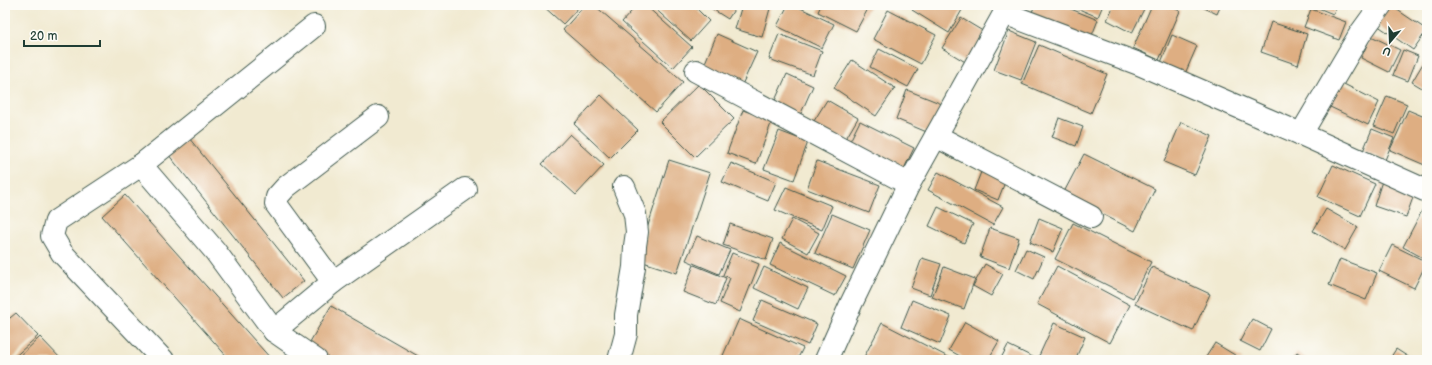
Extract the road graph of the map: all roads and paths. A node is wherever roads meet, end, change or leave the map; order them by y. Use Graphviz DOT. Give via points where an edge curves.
graph roads {
  1 [pos="1381,5"];
  2 [pos="1006,9"];
  3 [pos="314,26"];
  4 [pos="696,71"];
  5 [pos="378,117"];
  6 [pos="1301,134"];
  7 [pos="936,136"];
  8 [pos="141,164"];
  9 [pos="909,184"];
  10 [pos="1423,184"];
  11 [pos="624,187"];
  12 [pos="465,188"];
  13 [pos="1091,217"];
  14 [pos="333,282"];
  15 [pos="274,331"];
  16 [pos="626,358"];
  17 [pos="163,360"];
  18 [pos="316,360"];
  19 [pos="826,360"];
  1 -- 6 [label="street" via="1360,34"];
  2 -- 6 [label="street"];
  2 -- 7 [label="street"];
  3 -- 8 [label="street"];
  4 -- 9 [label="street"];
  5 -- 14 [label="street" via="286,187 277,197 276,204"];
  6 -- 10 [label="street"];
  7 -- 9 [label="street"];
  7 -- 13 [label="street"];
  8 -- 15 [label="street" via="215,251"];
  8 -- 17 [label="street" via="56,221 52,236 62,253"];
  9 -- 19 [label="street"];
  11 -- 16 [label="street" via="635,214 637,232 626,315"];
  12 -- 14 [label="street"];
  14 -- 15 [label="street"];
  15 -- 18 [label="street"];
}
